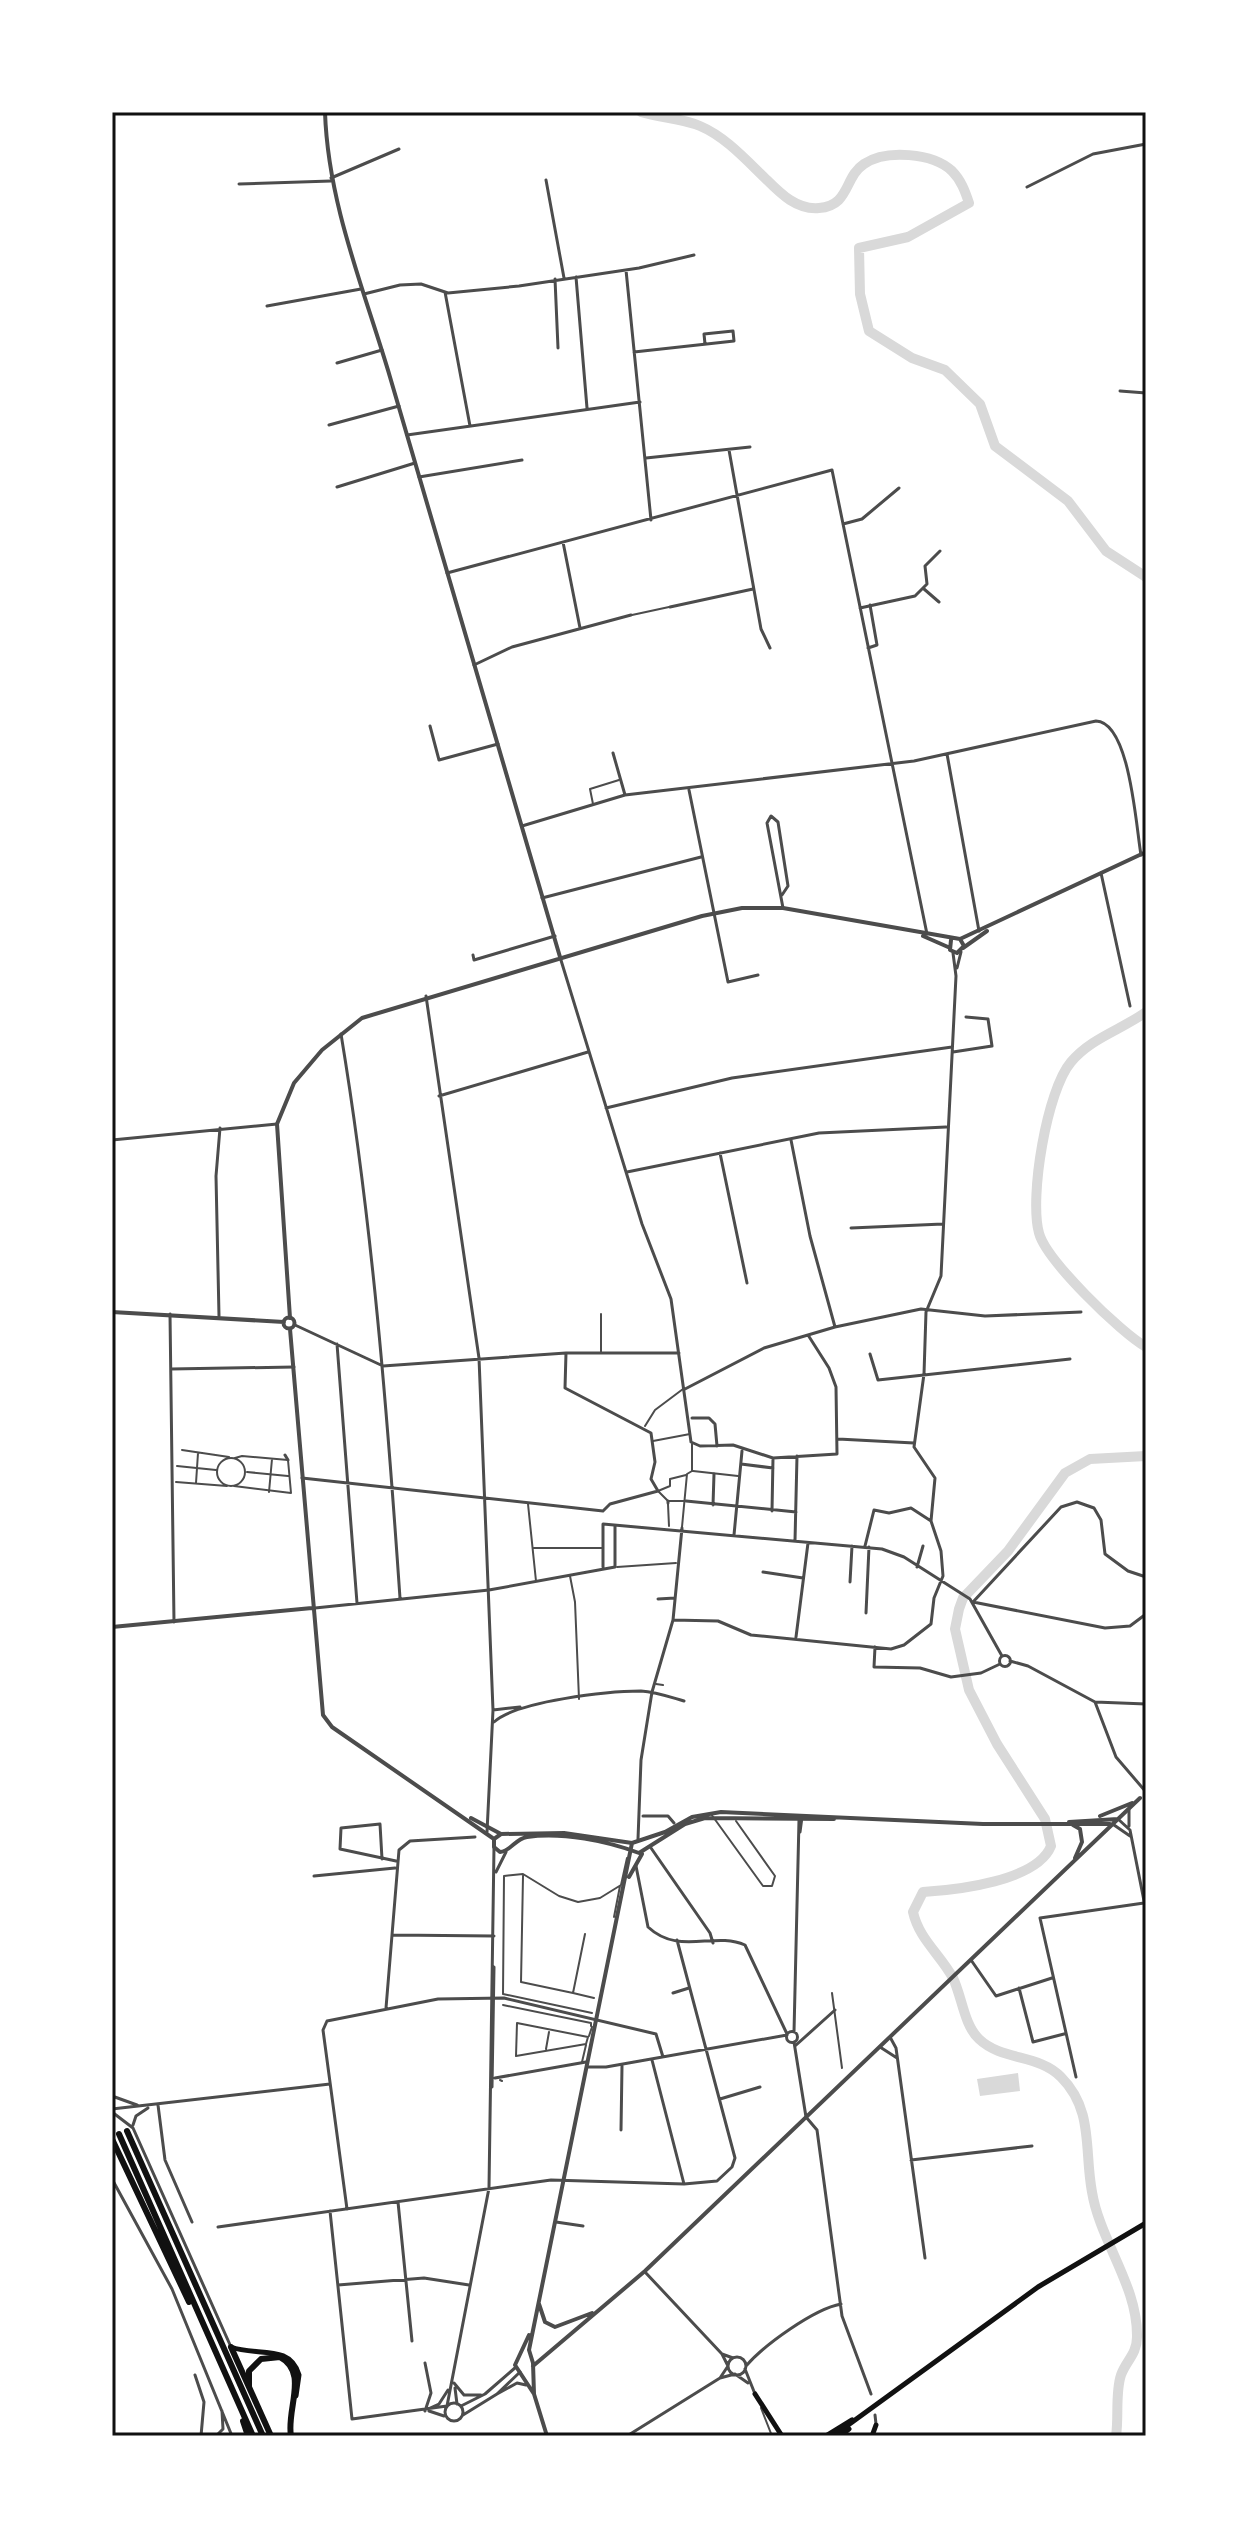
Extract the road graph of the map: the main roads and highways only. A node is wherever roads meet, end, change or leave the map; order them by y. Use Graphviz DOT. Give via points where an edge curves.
graph roads {
  1 [pos="130,2130"];
  2 [pos="116,2136"];
  3 [pos="1146,2223"];
  4 [pos="231,2347"];
  5 [pos="249,2386"];
  6 [pos="755,2394"];
  7 [pos="862,2415"];
  8 [pos="876,2425"];
  9 [pos="251,2436"];
  10 [pos="263,2436"];
  11 [pos="271,2436"];
  12 [pos="292,2436"];
  13 [pos="782,2436"];
  14 [pos="826,2436"];
  15 [pos="833,2436"];
  16 [pos="840,2436"];
  17 [pos="874,2436"];
  1 -- 10 [label="highway"];
  2 -- 9 [label="highway"];
  3 -- 7 [label="main road" via="1038,2287"];
  4 -- 5 [label="highway"];
  4 -- 12 [label="main road" via="278,2353 295,2365 300,2377"];
  5 -- 11 [label="highway"];
  5 -- 12 [label="highway" via="249,2371 261,2359 280,2357 291,2366 296,2378 289,2410"];
  6 -- 13 [label="main road"];
  7 -- 14 [label="main road"];
  7 -- 15 [label="main road"];
  7 -- 16 [label="main road"];
  8 -- 17 [label="main road"];
}
